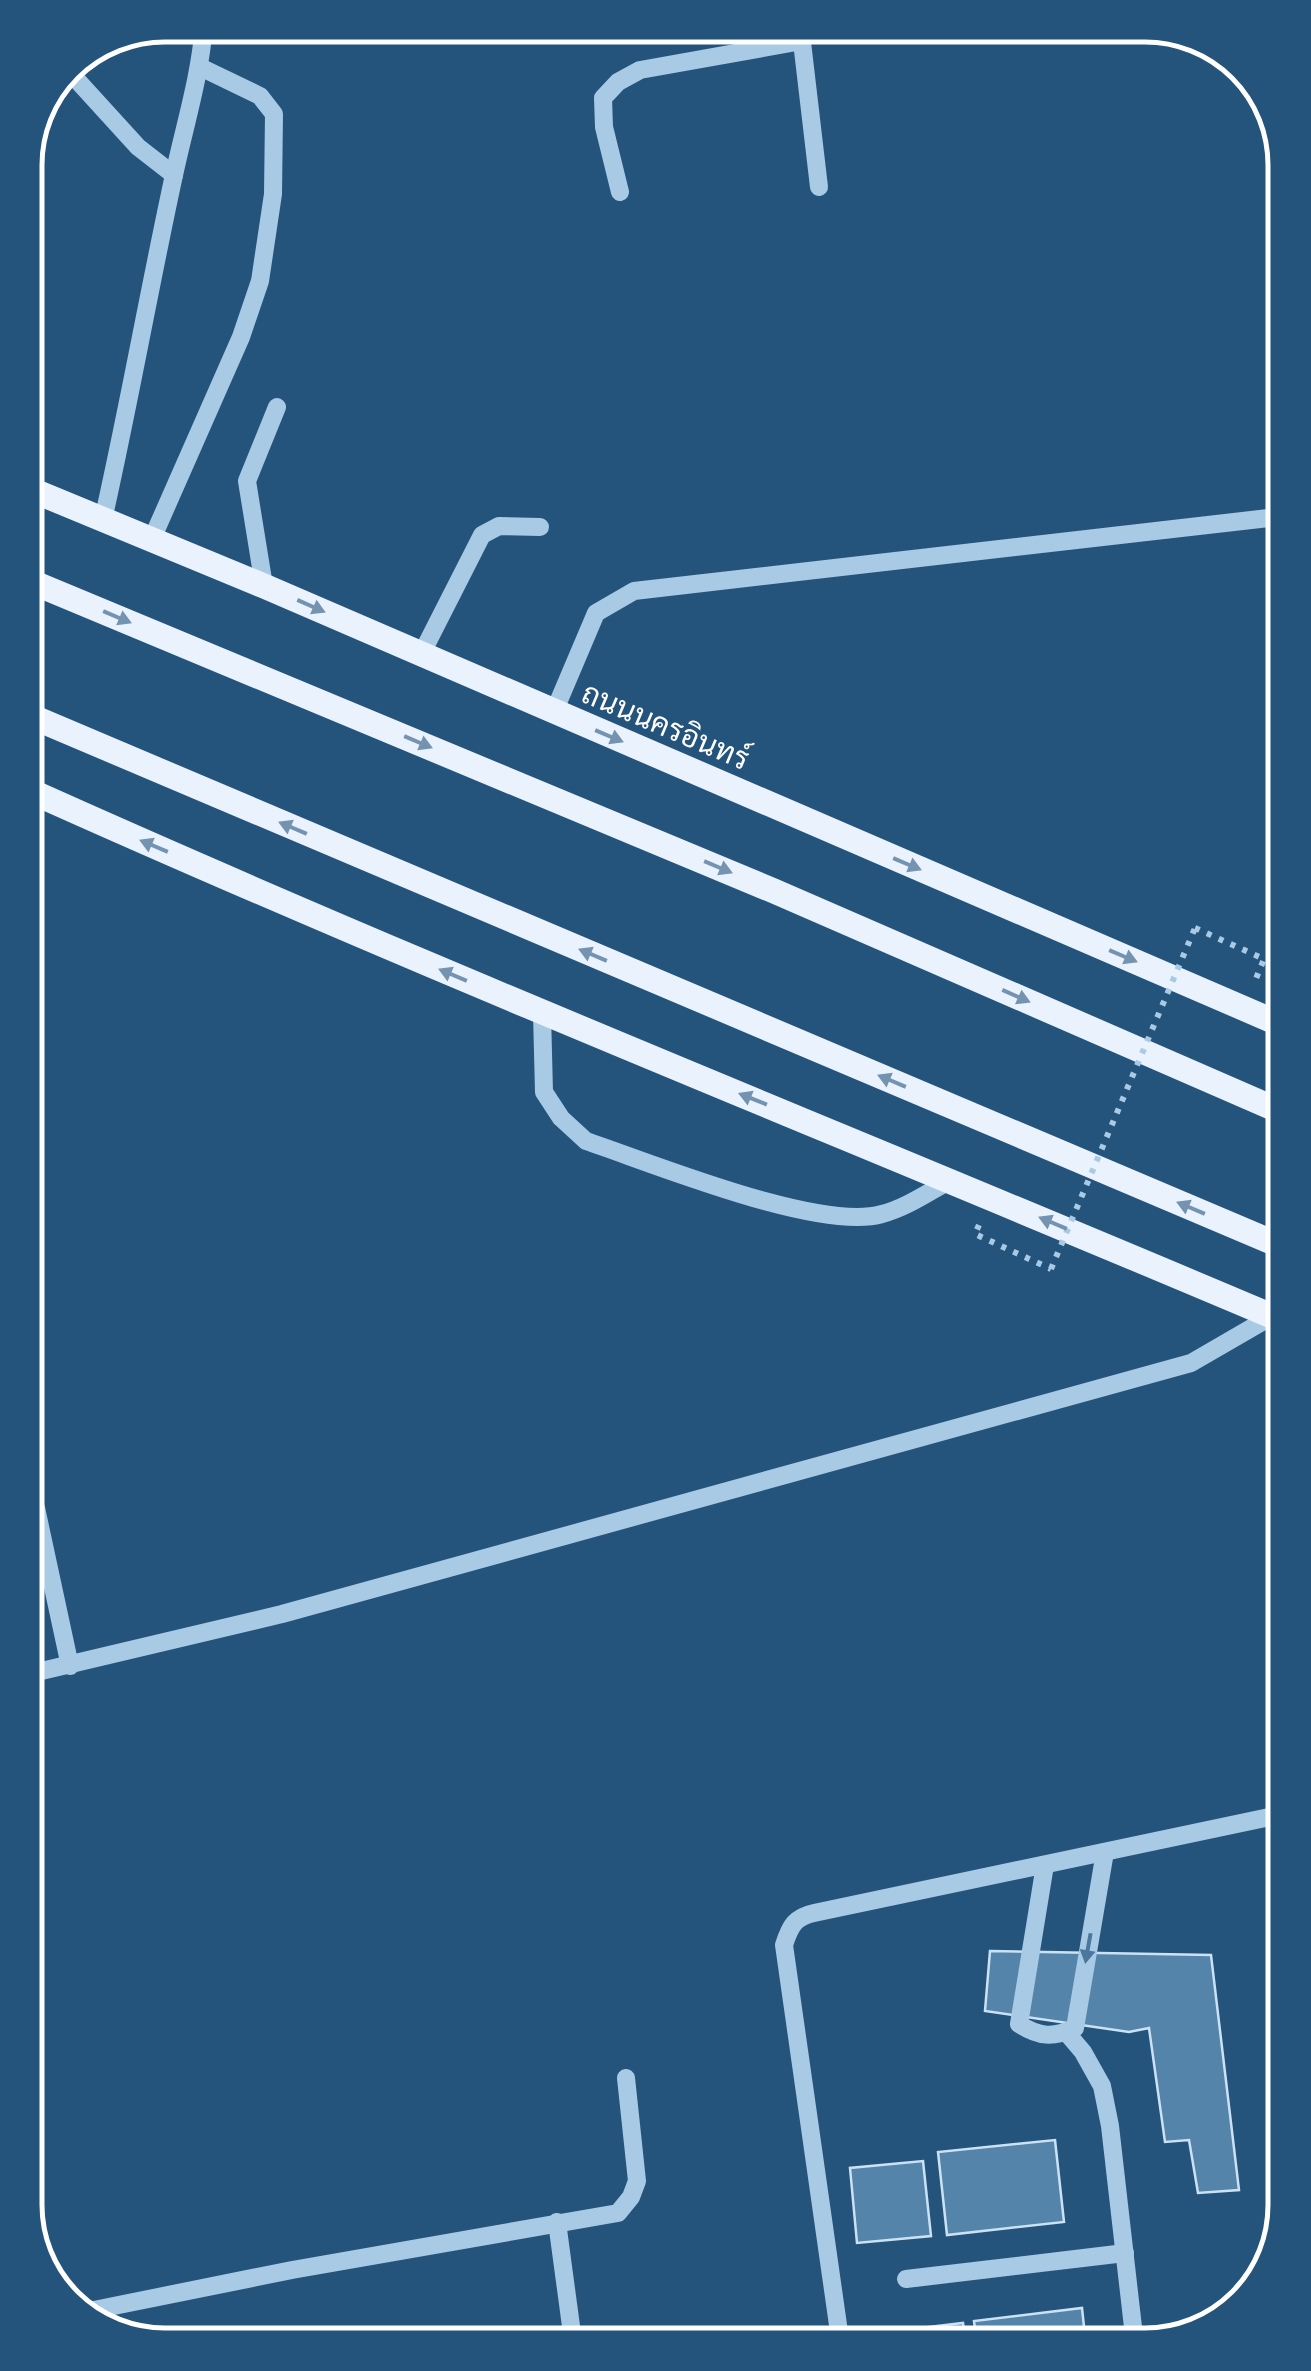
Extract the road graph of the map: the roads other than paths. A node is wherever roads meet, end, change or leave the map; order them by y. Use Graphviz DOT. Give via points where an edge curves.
graph roads {
  1 [pos="202,42"];
  2 [pos="759,43"];
  3 [pos="802,43"];
  4 [pos="200,67"];
  5 [pos="77,80"];
  6 [pos="174,175"];
  7 [pos="819,187"];
  8 [pos="620,192"];
  9 [pos="277,407"];
  10 [pos="43,495"];
  11 [pos="1268,519"];
  12 [pos="103,520"];
  13 [pos="540,528"];
  14 [pos="152,539"];
  15 [pos="43,586"];
  16 [pos="264,586"];
  17 [pos="421,655"];
  18 [pos="554,712"];
  19 [pos="43,721"];
  20 [pos="43,796"];
  21 [pos="542,1014"];
  22 [pos="1268,1019"];
  23 [pos="1268,1105"];
  24 [pos="952,1180"];
  25 [pos="1268,1240"];
  26 [pos="1268,1316"];
  27 [pos="1268,1323"];
  28 [pos="42,1537"];
  29 [pos="70,1666"];
  30 [pos="42,1671"];
  31 [pos="1268,1817"];
  32 [pos="1105,1852"];
  33 [pos="1045,1865"];
  34 [pos="1066,2032"];
  35 [pos="626,2078"];
  36 [pos="558,2222"];
  37 [pos="1124,2254"];
  38 [pos="906,2278"];
  39 [pos="99,2309"];
  40 [pos="570,2328"];
  41 [pos="838,2328"];
  42 [pos="1133,2328"];
  1 -- 4 [label="street"];
  2 -- 8 [label="street" via="640,70 603,98"];
  3 -- 7 [label="street"];
  4 -- 6 [label="street"];
  4 -- 14 [label="street" via="260,96 274,114 272,194 248,318"];
  5 -- 6 [label="street"];
  6 -- 12 [label="street"];
  9 -- 16 [label="street" via="247,481"];
  10 -- 12 [label="main road, ถนนนครอินทร์"];
  11 -- 18 [label="street" via="634,591 596,613"];
  12 -- 14 [label="main road, ถนนนครอินทร์"];
  13 -- 17 [label="street" via="499,526 482,535"];
  14 -- 16 [label="main road, ถนนนครอินทร์"];
  15 -- 23 [label="main road, one-way"];
  16 -- 17 [label="main road, ถนนนครอินทร์, one-way"];
  17 -- 18 [label="main road, ถนนนครอินทร์"];
  18 -- 22 [label="main road, ถนนนครอินทร์, one-way"];
  25 -- 19 [label="main road, one-way"];
  21 -- 20 [label="main road, one-way"];
  24 -- 21 [label="main road, one-way"];
  21 -- 24 [label="street" via="544,1092 586,1142 835,1217 882,1215"];
  26 -- 24 [label="main road, one-way"];
  27 -- 29 [label="street" via="1191,1364"];
  28 -- 29 [label="street"];
  29 -- 30 [label="street"];
  31 -- 32 [label="street"];
  32 -- 33 [label="street"];
  32 -- 34 [label="street, one-way" via="1074,2028"];
  33 -- 34 [label="street" via="1019,2024 1034,2034"];
  33 -- 41 [label="street" via="799,1916 789,1928 784,1945"];
  34 -- 37 [label="street" via="1102,2086"];
  35 -- 36 [label="street" via="637,2180 632,2197 618,2212"];
  36 -- 39 [label="street"];
  36 -- 40 [label="street"];
  37 -- 38 [label="street"];
  37 -- 42 [label="street"];
}
